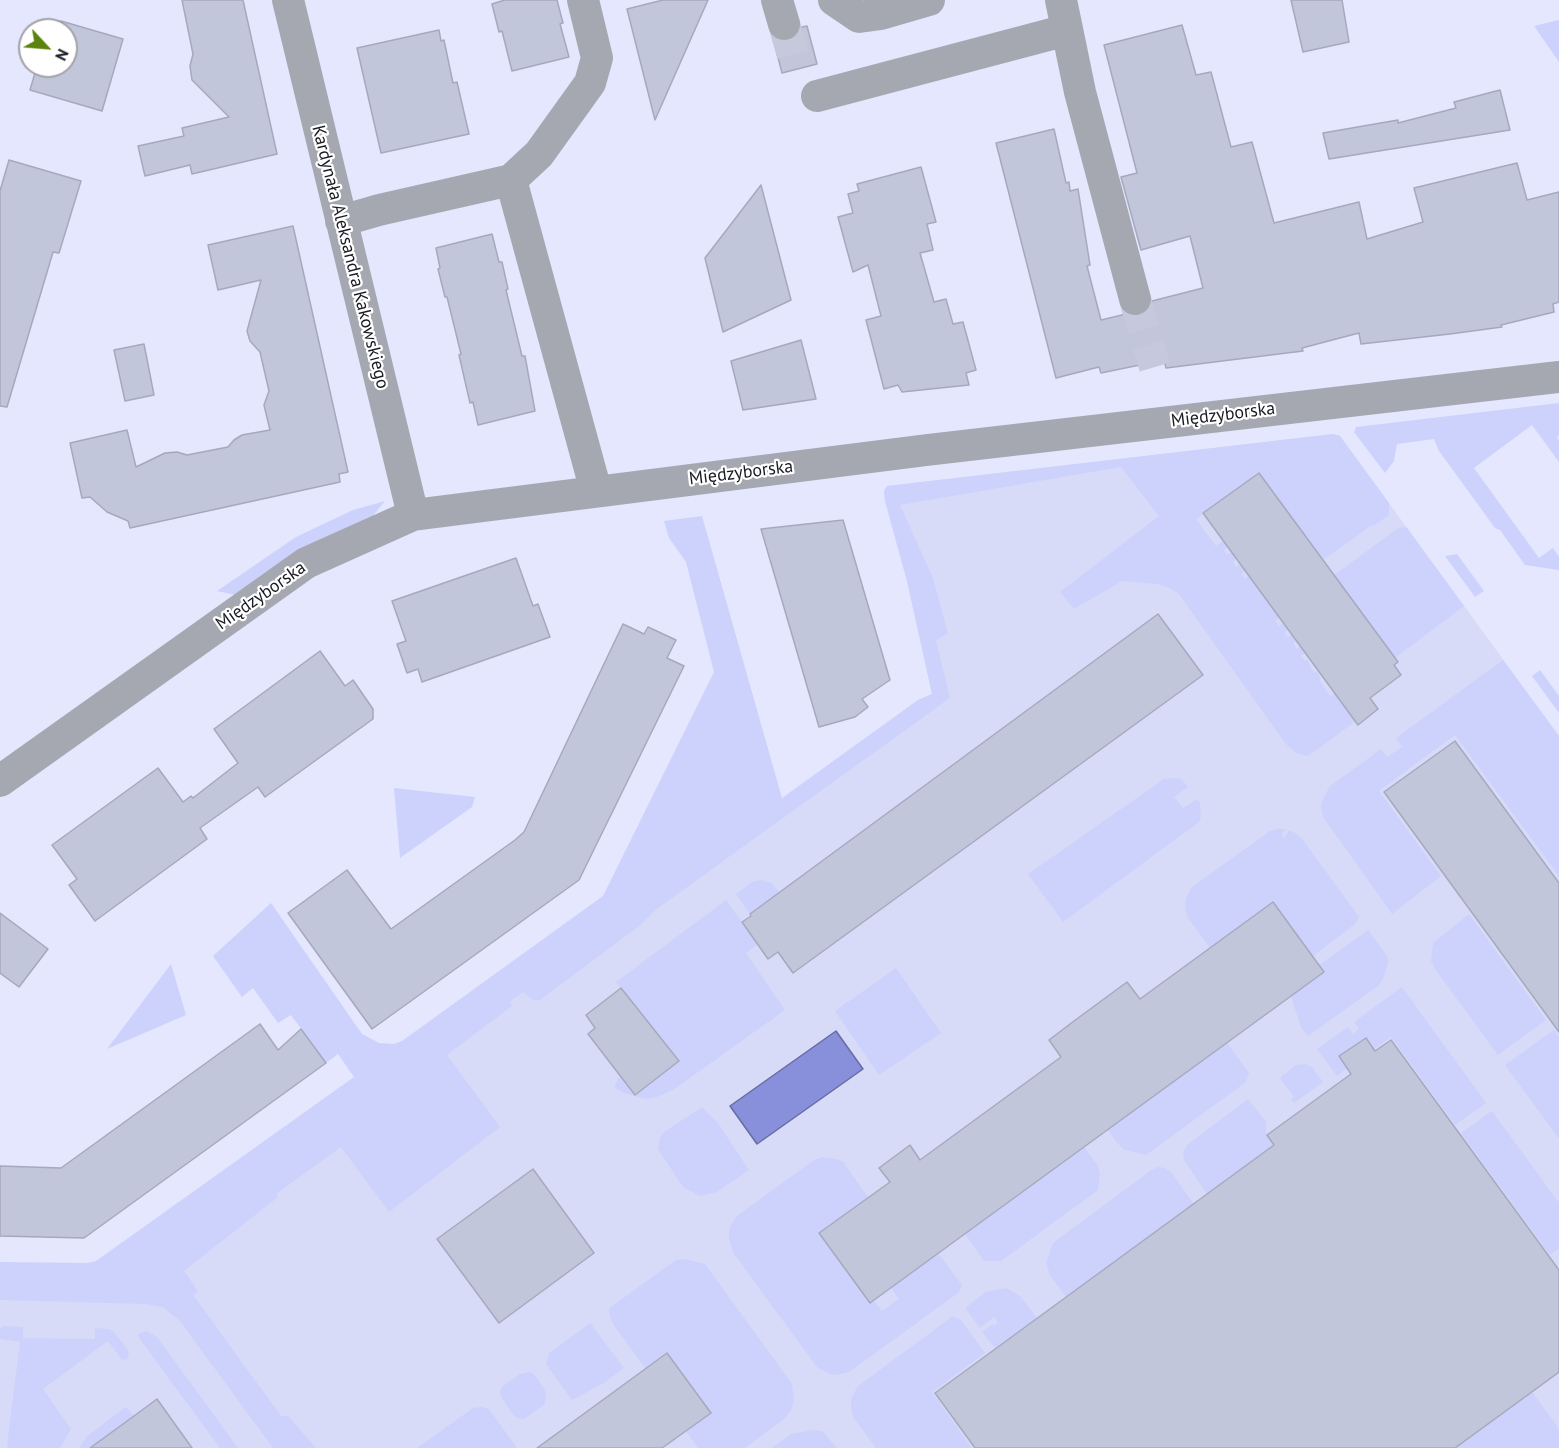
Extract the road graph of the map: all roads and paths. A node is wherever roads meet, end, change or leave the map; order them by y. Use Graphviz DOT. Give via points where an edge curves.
graph roads {
  1 [pos="288,0"];
  2 [pos="583,0"];
  3 [pos="834,0"];
  4 [pos="929,0"];
  5 [pos="1061,0"];
  6 [pos="1067,30"];
  7 [pos="817,96"];
  8 [pos="511,180"];
  9 [pos="341,221"];
  10 [pos="1136,299"];
  11 [pos="1559,377"];
  12 [pos="596,491"];
  13 [pos="413,515"];
  14 [pos="0,781"];
  1 -- 9 [label="street, Kardynała Aleksandra Kakowskiego"];
  2 -- 8 [label="street" via="597,58 590,83 539,154"];
  3 -- 4 [label="street" via="859,17"];
  5 -- 6 [label="street"];
  6 -- 7 [label="street"];
  6 -- 10 [label="street"];
  8 -- 9 [label="street"];
  8 -- 12 [label="street"];
  9 -- 13 [label="street, Kardynała Aleksandra Kakowskiego"];
  11 -- 12 [label="street, Międzyborska"];
  12 -- 13 [label="street, Międzyborska"];
  13 -- 14 [label="street, Międzyborska" via="306,563"];
}
